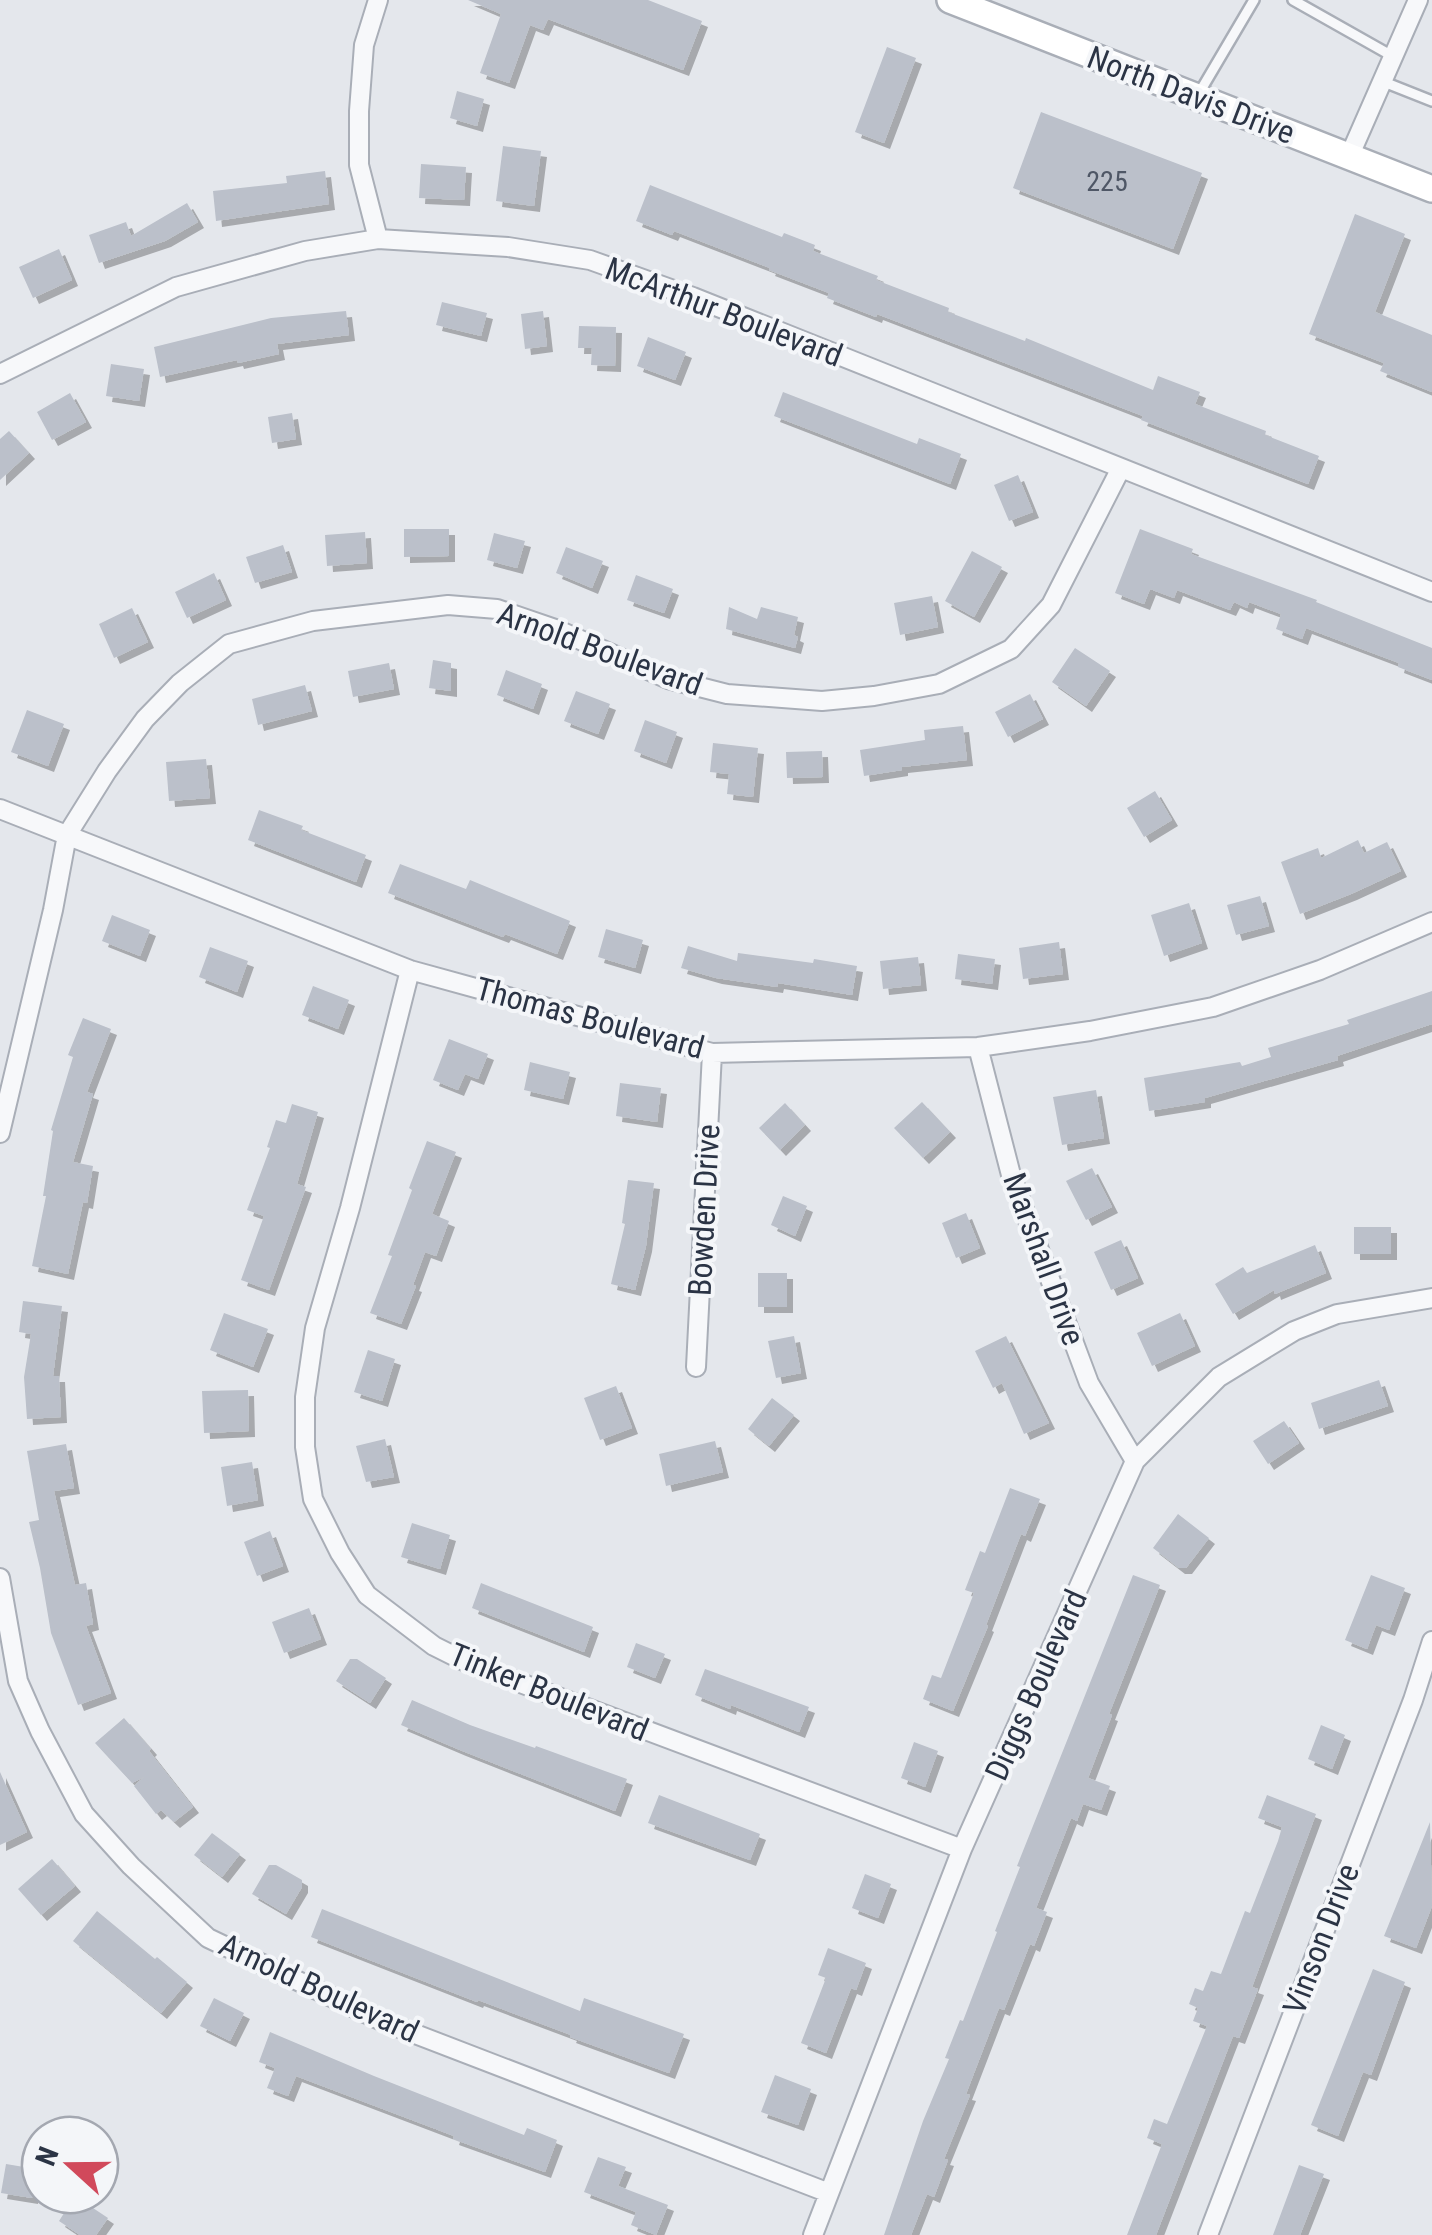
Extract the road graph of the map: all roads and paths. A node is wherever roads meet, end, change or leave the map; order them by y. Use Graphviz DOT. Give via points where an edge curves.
graph roads {
  1 [pos="378,0"];
  2 [pos="950,0"];
  3 [pos="1254,0"];
  4 [pos="1293,0"];
  5 [pos="1418,0"];
  6 [pos="993,8"];
  7 [pos="1394,56"];
  8 [pos="1384,82"];
  9 [pos="1197,98"];
  10 [pos="1432,102"];
  11 [pos="1349,157"];
  12 [pos="1432,189"];
  13 [pos="378,239"];
  14 [pos="1,370"];
  15 [pos="1121,468"];
  16 [pos="1432,592"];
  17 [pos="0,809"];
  18 [pos="68,835"];
  19 [pos="1432,922"];
  20 [pos="410,970"];
  21 [pos="978,1047"];
  22 [pos="712,1052"];
  23 [pos="0,1133"];
  24 [pos="1430,1298"];
  25 [pos="1432,1318"];
  26 [pos="696,1367"];
  27 [pos="1135,1461"];
  28 [pos="0,1578"];
  29 [pos="1432,1641"];
  30 [pos="9,1683"];
  31 [pos="962,1850"];
  32 [pos="830,2192"];
  33 [pos="813,2235"];
  34 [pos="1208,2235"];
  1 -- 13 [label="street" via="364,45 359,111 359,165"];
  2 -- 6 [label="main road, North Davis Drive"];
  3 -- 9 [label="lane"];
  4 -- 7 [label="lane"];
  5 -- 7 [label="street"];
  6 -- 9 [label="main road, North Davis Drive"];
  7 -- 8 [label="street"];
  8 -- 10 [label="lane"];
  8 -- 11 [label="street"];
  9 -- 11 [label="main road, North Davis Drive"];
  11 -- 12 [label="main road, North Davis Drive"];
  13 -- 14 [label="street, McArthur Boulevard" via="305,251 176,287"];
  13 -- 15 [label="street, McArthur Boulevard" via="590,260"];
  15 -- 16 [label="street, McArthur Boulevard"];
  15 -- 18 [label="street, Arnold Boulevard" via="1051,605 1011,649 939,684 822,702 727,694 668,679 497,609 448,605 313,621 229,644 180,683 106,771"];
  17 -- 18 [label="street, Thomas Boulevard"];
  18 -- 20 [label="street, Thomas Boulevard"];
  18 -- 23 [label="street, Arnold Boulevard"];
  19 -- 21 [label="street, Thomas Boulevard" via="1213,1007"];
  20 -- 22 [label="street, Thomas Boulevard"];
  20 -- 31 [label="street, Tinker Boulevard" via="315,1328 306,1396 313,1499 366,1595 470,1664"];
  21 -- 22 [label="street, Thomas Boulevard"];
  21 -- 27 [label="street, Marshall Drive" via="1011,1175 1089,1383"];
  22 -- 26 [label="street, Bowden Drive"];
  24 -- 25 [label="street"];
  24 -- 27 [label="street, Diggs Boulevard" via="1337,1314 1294,1330 1218,1377"];
  27 -- 31 [label="street, Diggs Boulevard"];
  28 -- 30 [label="street, Arnold Boulevard"];
  29 -- 34 [label="street, Vinson Drive"];
  30 -- 32 [label="street, Arnold Boulevard" via="84,1814 208,1938 384,2022"];
  31 -- 32 [label="street, Diggs Boulevard"];
  32 -- 33 [label="street, Diggs Boulevard"];
}
